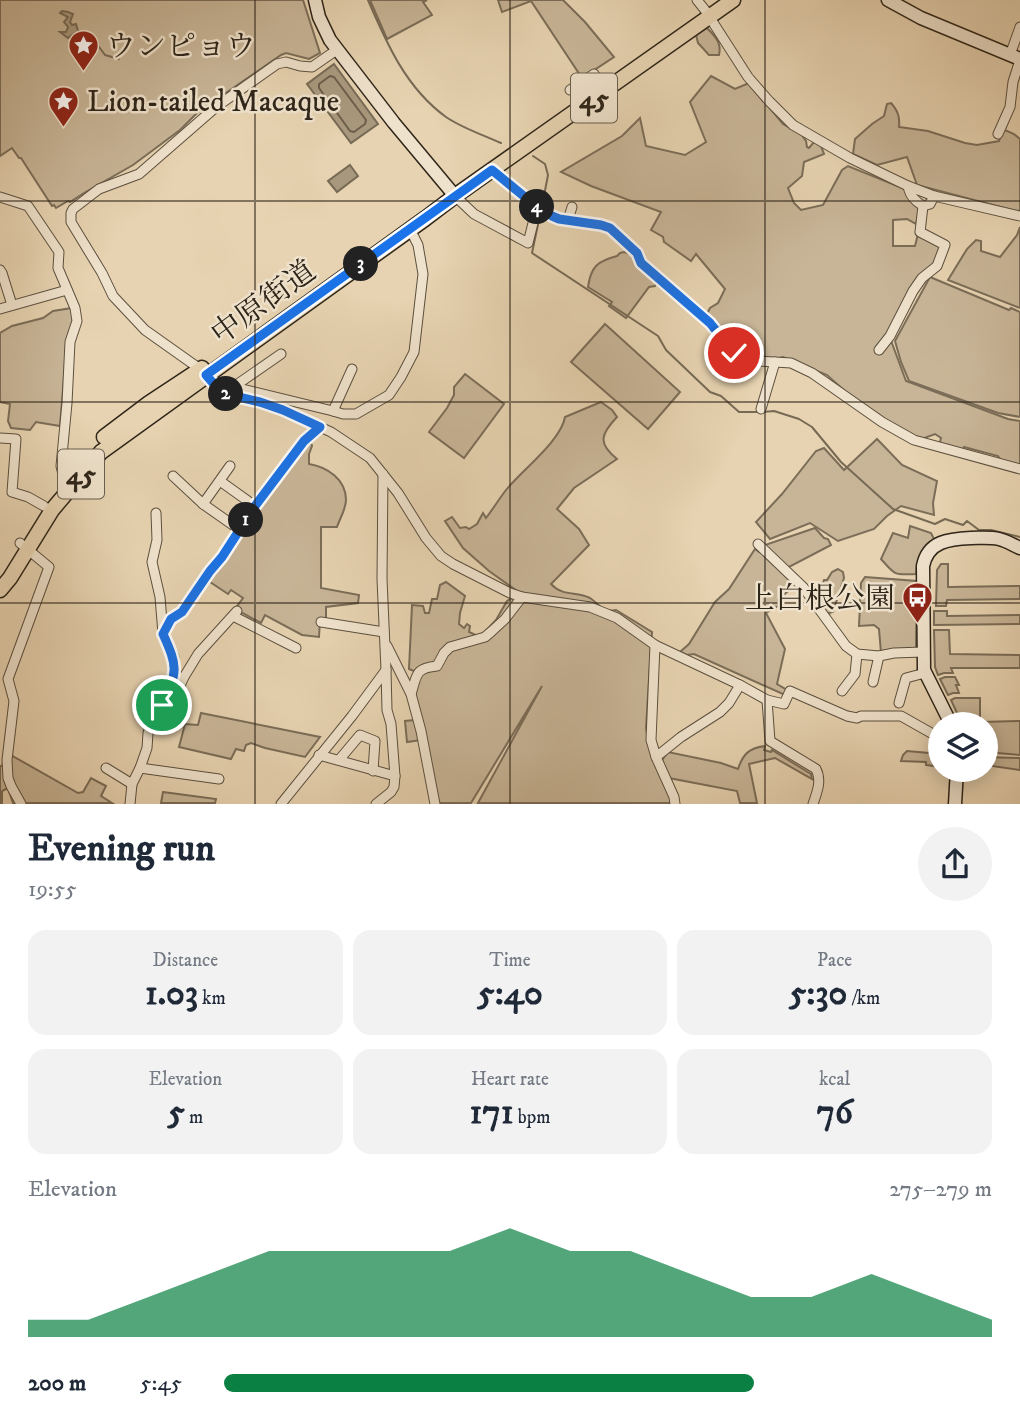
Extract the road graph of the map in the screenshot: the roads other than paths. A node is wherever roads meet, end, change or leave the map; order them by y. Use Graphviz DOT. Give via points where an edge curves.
graph roads {
  1 [pos="315,0"];
  2 [pos="719,0"];
  3 [pos="733,0"];
  4 [pos="888,0"];
  5 [pos="704,9"];
  6 [pos="1020,27"];
  7 [pos="338,50"];
  8 [pos="1017,58"];
  9 [pos="600,83"];
  10 [pos="570,90"];
  11 [pos="998,134"];
  12 [pos="492,170"];
  13 [pos="908,186"];
  14 [pos="452,193"];
  15 [pos="934,196"];
  16 [pos="0,197"];
  17 [pos="923,206"];
  18 [pos="537,207"];
  19 [pos="572,207"];
  20 [pos="1020,216"];
  21 [pos="568,220"];
  22 [pos="410,229"];
  23 [pos="0,270"];
  24 [pos="67,290"];
  25 [pos="12,305"];
  26 [pos="0,309"];
  27 [pos="878,350"];
  28 [pos="281,354"];
  29 [pos="775,362"];
  30 [pos="352,369"];
  31 [pos="196,377"];
  32 [pos="234,387"];
  33 [pos="225,393"];
  34 [pos="761,409"];
  35 [pos="332,411"];
  36 [pos="320,427"];
  37 [pos="0,438"];
  38 [pos="230,466"];
  39 [pos="1020,469"];
  40 [pos="383,474"];
  41 [pos="173,476"];
  42 [pos="64,479"];
  43 [pos="220,481"];
  44 [pos="203,504"];
  45 [pos="44,506"];
  46 [pos="255,506"];
  47 [pos="156,513"];
  48 [pos="148,522"];
  49 [pos="157,528"];
  50 [pos="240,530"];
  51 [pos="758,544"];
  52 [pos="24,546"];
  53 [pos="1020,548"];
  54 [pos="0,574"];
  55 [pos="0,590"];
  56 [pos="522,597"];
  57 [pos="321,622"];
  58 [pos="384,632"];
  59 [pos="163,634"];
  60 [pos="386,643"];
  61 [pos="655,645"];
  62 [pos="296,648"];
  63 [pos="923,652"];
  64 [pos="857,653"];
  65 [pos="878,656"];
  66 [pos="386,670"];
  67 [pos="925,673"];
  68 [pos="873,682"];
  69 [pos="740,685"];
  70 [pos="842,691"];
  71 [pos="411,694"];
  72 [pos="766,700"];
  73 [pos="899,703"];
  74 [pos="156,712"];
  75 [pos="945,712"];
  76 [pos="928,731"];
  77 [pos="320,755"];
  78 [pos="656,757"];
  79 [pos="339,760"];
  80 [pos="106,768"];
  81 [pos="140,768"];
  82 [pos="373,771"];
  83 [pos="395,776"];
  84 [pos="219,779"];
  85 [pos="957,782"];
  86 [pos="132,785"];
  87 [pos="21,803"];
  88 [pos="130,803"];
  89 [pos="281,803"];
  90 [pos="376,803"];
  91 [pos="435,803"];
  92 [pos="675,803"];
  93 [pos="813,803"];
  94 [pos="956,803"];
  1 -- 7 [label="street"];
  2 -- 5 [label="main road, 中原街道 / 45"];
  3 -- 5 [label="main road, 中原街道 / 45"];
  4 -- 8 [label="street"];
  5 -- 9 [label="main road, 中原街道 / 45"];
  5 -- 12 [label="main road, 中原街道 / 45"];
  5 -- 13 [label="street" via="748,77 793,125"];
  6 -- 8 [label="street"];
  7 -- 14 [label="street"];
  7 -- 31 [label="street" via="312,67 276,64 216,107 139,174 99,189 73,209 71,222 113,296"];
  8 -- 11 [label="street" via="1010,107"];
  9 -- 10 [label="street" via="594,74"];
  9 -- 14 [label="main road, 中原街道 / 45"];
  12 -- 14 [label="main road, 中原街道 / 45"];
  12 -- 18 [label="street"];
  13 -- 15 [label="street"];
  13 -- 17 [label="street"];
  14 -- 18 [label="street" via="474,214 528,243"];
  14 -- 22 [label="main road, 中原街道 / 45"];
  14 -- 31 [label="main road, 中原街道 / 45"];
  15 -- 17 [label="street"];
  15 -- 20 [label="street"];
  16 -- 24 [label="street" via="28,206 59,253 58,268"];
  17 -- 27 [label="street" via="920,232 945,245 937,266 922,278"];
  18 -- 21 [label="street"];
  19 -- 21 [label="street"];
  21 -- 29 [label="street" via="610,228 637,253 641,263 710,323 734,353"];
  22 -- 31 [label="main road, 中原街道 / 45"];
  22 -- 35 [label="street" via="424,274 414,352 389,395 356,414"];
  23 -- 25 [label="street"];
  24 -- 25 [label="street"];
  24 -- 42 [label="street" via="77,321 70,342 61,466"];
  25 -- 26 [label="street"];
  28 -- 32 [label="street"];
  29 -- 34 [label="street"];
  29 -- 39 [label="street" via="791,363 812,373 914,440"];
  30 -- 35 [label="street"];
  31 -- 33 [label="street"];
  31 -- 42 [label="main road, 中原街道 / 45" via="122,422"];
  31 -- 52 [label="main road, 中原街道 / 45" via="101,452"];
  32 -- 33 [label="street"];
  32 -- 35 [label="street"];
  33 -- 36 [label="street" via="283,410"];
  36 -- 40 [label="street" via="370,458"];
  36 -- 46 [label="street"];
  37 -- 45 [label="street" via="16,439 12,492"];
  38 -- 43 [label="street"];
  40 -- 56 [label="street" via="441,555"];
  40 -- 58 [label="street"];
  41 -- 44 [label="street"];
  42 -- 45 [label="main road, 中原街道 / 45"];
  43 -- 44 [label="street"];
  43 -- 46 [label="street"];
  44 -- 50 [label="street"];
  45 -- 52 [label="main road, 中原街道 / 45"];
  46 -- 50 [label="street"];
  47 -- 49 [label="street"];
  48 -- 49 [label="street"];
  49 -- 59 [label="street" via="152,562"];
  50 -- 59 [label="street"];
  51 -- 64 [label="street" via="803,587 846,646"];
  52 -- 54 [label="main road, 中原街道 / 45"];
  52 -- 55 [label="main road, 中原街道 / 45"];
  52 -- 87 [label="street" via="49,567 8,679 14,701 8,778"];
  53 -- 63 [label="street" via="988,538 946,540 928,553 923,566"];
  56 -- 61 [label="street" via="602,611"];
  56 -- 71 [label="street" via="485,637 450,648 437,666 425,667 417,674"];
  57 -- 58 [label="street"];
  58 -- 60 [label="street"];
  59 -- 74 [label="street" via="175,671"];
  60 -- 66 [label="street"];
  60 -- 71 [label="street"];
  61 -- 69 [label="street"];
  61 -- 78 [label="street" via="651,740"];
  62 -- 74 [label="street" via="235,613 198,654 166,715"];
  63 -- 65 [label="street"];
  63 -- 67 [label="street"];
  64 -- 65 [label="street"];
  64 -- 70 [label="street" via="855,674"];
  65 -- 68 [label="street"];
  66 -- 77 [label="street"];
  66 -- 83 [label="street"];
  67 -- 73 [label="street" via="906,678"];
  67 -- 75 [label="street"];
  69 -- 72 [label="street"];
  69 -- 78 [label="street" via="720,712"];
  71 -- 91 [label="street"];
  72 -- 76 [label="street" via="784,704 790,691 847,716 901,716"];
  72 -- 93 [label="street" via="770,741 819,774"];
  74 -- 81 [label="street"];
  77 -- 79 [label="street"];
  77 -- 89 [label="street"];
  78 -- 92 [label="street"];
  79 -- 82 [label="street"];
  79 -- 82 [label="street" via="360,735 375,741"];
  80 -- 86 [label="street"];
  81 -- 84 [label="street"];
  81 -- 86 [label="street"];
  82 -- 83 [label="street"];
  83 -- 90 [label="street" via="391,792"];
  85 -- 94 [label="street"];
  86 -- 88 [label="street"];
}
